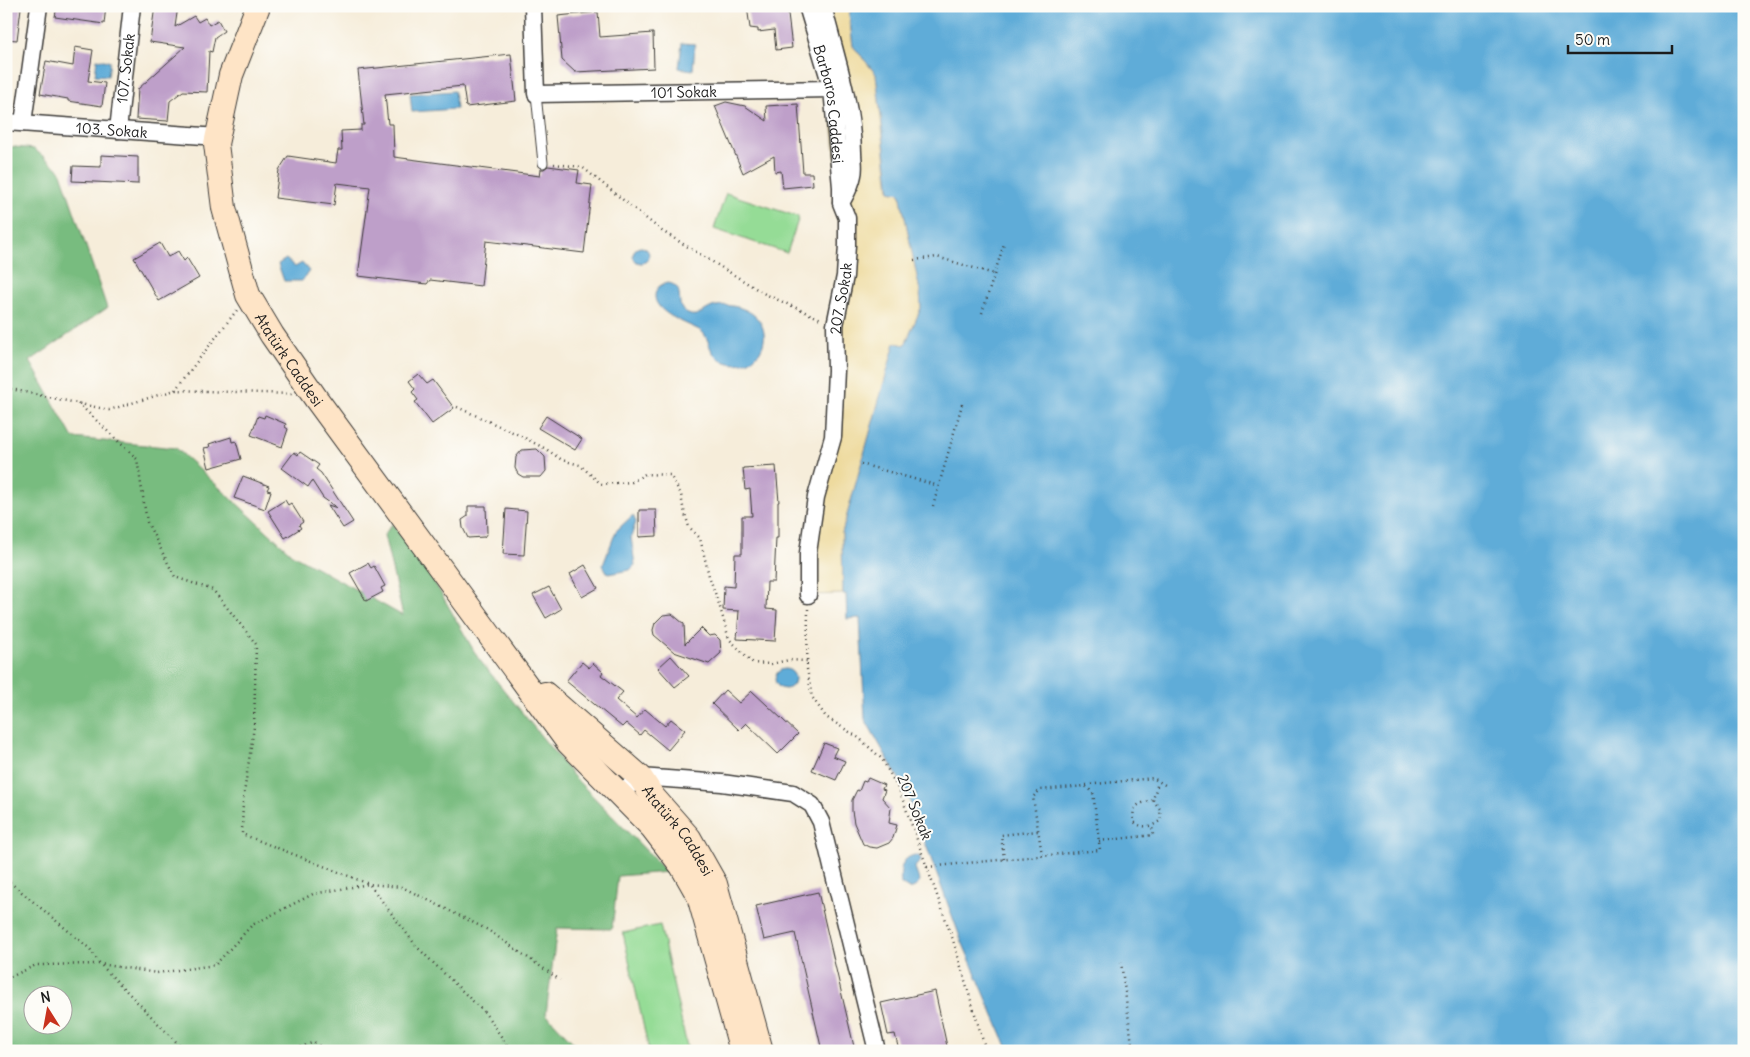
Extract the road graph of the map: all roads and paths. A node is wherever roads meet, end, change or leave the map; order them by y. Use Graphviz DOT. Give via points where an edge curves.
graph roads {
  1 [pos="39,6"];
  2 [pos="132,6"];
  3 [pos="258,6"];
  4 [pos="533,6"];
  5 [pos="807,6"];
  6 [pos="823,6"];
  7 [pos="832,89"];
  8 [pos="536,94"];
  9 [pos="6,122"];
  10 [pos="23,123"];
  11 [pos="118,130"];
  12 [pos="218,137"];
  13 [pos="543,163"];
  14 [pos="841,203"];
  15 [pos="1004,244"];
  16 [pos="914,260"];
  17 [pos="994,274"];
  18 [pos="248,295"];
  19 [pos="982,313"];
  20 [pos="834,325"];
  21 [pos="6,388"];
  22 [pos="175,390"];
  23 [pos="314,395"];
  24 [pos="964,401"];
  25 [pos="78,403"];
  26 [pos="457,407"];
  27 [pos="861,464"];
  28 [pos="939,486"];
  29 [pos="933,506"];
  30 [pos="808,595"];
  31 [pos="807,661"];
  32 [pos="510,664"];
  33 [pos="640,777"];
  34 [pos="1158,782"];
  35 [pos="1165,785"];
  36 [pos="1085,786"];
  37 [pos="620,794"];
  38 [pos="1153,800"];
  39 [pos="1152,825"];
  40 [pos="1038,831"];
  41 [pos="1099,841"];
  42 [pos="1042,855"];
  43 [pos="1004,859"];
  44 [pos="927,867"];
  45 [pos="6,879"];
  46 [pos="369,884"];
  47 [pos="1121,962"];
  48 [pos="100,964"];
  49 [pos="6,979"];
  50 [pos="560,980"];
  51 [pos="185,1051"];
  52 [pos="291,1051"];
  53 [pos="326,1051"];
  54 [pos="511,1051"];
  55 [pos="742,1051"];
  56 [pos="761,1051"];
  57 [pos="877,1051"];
  58 [pos="986,1051"];
  59 [pos="1133,1051"];
  1 -- 10 [label="street"];
  2 -- 11 [label="street, 107. Sokak"];
  3 -- 12 [label="street, Atatürk Caddesi" via="231,75"];
  4 -- 8 [label="street"];
  5 -- 7 [label="street, Barbaros Caddesi"];
  6 -- 14 [label="street" via="850,116 853,145 854,174"];
  7 -- 8 [label="street, 101 Sokak"];
  7 -- 14 [label="street, Barbaros Caddesi"];
  8 -- 13 [label="lane"];
  9 -- 10 [label="street, 103. Sokak"];
  10 -- 11 [label="street, 103. Sokak"];
  11 -- 12 [label="street, 103. Sokak"];
  12 -- 18 [label="street, Atatürk Caddesi" via="216,144 224,208"];
  13 -- 20 [label="path" via="582,167 662,232 765,294"];
  14 -- 20 [label="street, 207. Sokak" via="847,218 847,245 845,276"];
  15 -- 17 [label="path"];
  16 -- 17 [label="path" via="937,257"];
  17 -- 19 [label="path"];
  18 -- 22 [label="path"];
  18 -- 23 [label="street, Atatürk Caddesi"];
  20 -- 30 [label="street, 207. Sokak" via="833,437 816,497 808,553"];
  21 -- 25 [label="path"];
  22 -- 23 [label="path"];
  22 -- 25 [label="path" via="109,410"];
  23 -- 32 [label="street, Atatürk Caddesi"];
  24 -- 28 [label="path"];
  25 -- 46 [label="path" via="137,459 147,522 175,578 213,590 256,644 254,727 243,800 242,834"];
  26 -- 31 [label="path" via="519,435 562,460 580,465 601,484 632,482 645,474 670,475 681,494 690,528 700,538 729,639 753,663"];
  27 -- 28 [label="path"];
  28 -- 29 [label="path"];
  30 -- 31 [label="path, 207 Sokak"];
  31 -- 44 [label="path, 207 Sokak" via="812,698 826,717 860,738 882,759 900,792"];
  32 -- 33 [label="street, Atatürk Caddesi"];
  32 -- 37 [label="street, Atatürk Caddesi" via="568,742"];
  33 -- 37 [label="street"];
  33 -- 56 [label="street, Atatürk Caddesi" via="689,838 715,884"];
  33 -- 57 [label="street" via="722,783 793,793 812,805 821,822"];
  34 -- 35 [label="path"];
  34 -- 36 [label="path" via="1153,778"];
  34 -- 38 [label="path"];
  36 -- 40 [label="path" via="1040,790 1033,797"];
  36 -- 41 [label="path" via="1094,792"];
  37 -- 55 [label="street, Atatürk Caddesi" via="652,826 682,866 699,896"];
  38 -- 39 [label="path" via="1162,816"];
  38 -- 39 [label="path" via="1136,806 1132,813 1134,822 1140,827"];
  39 -- 41 [label="path" via="1153,836"];
  40 -- 42 [label="path"];
  40 -- 43 [label="path" via="1001,836"];
  41 -- 42 [label="path" via="1100,850"];
  42 -- 43 [label="path"];
  43 -- 44 [label="path"];
  44 -- 58 [label="path, 207 Sokak"];
  45 -- 48 [label="path" via="90,949"];
  46 -- 48 [label="path" via="313,894 252,926 215,965 157,974"];
  46 -- 50 [label="path" via="402,888 488,930"];
  46 -- 54 [label="path" via="417,947 485,1013"];
  47 -- 59 [label="path"];
  48 -- 49 [label="path" via="36,965"];
  48 -- 51 [label="path"];
  52 -- 53 [label="path" via="314,1042"];
}
